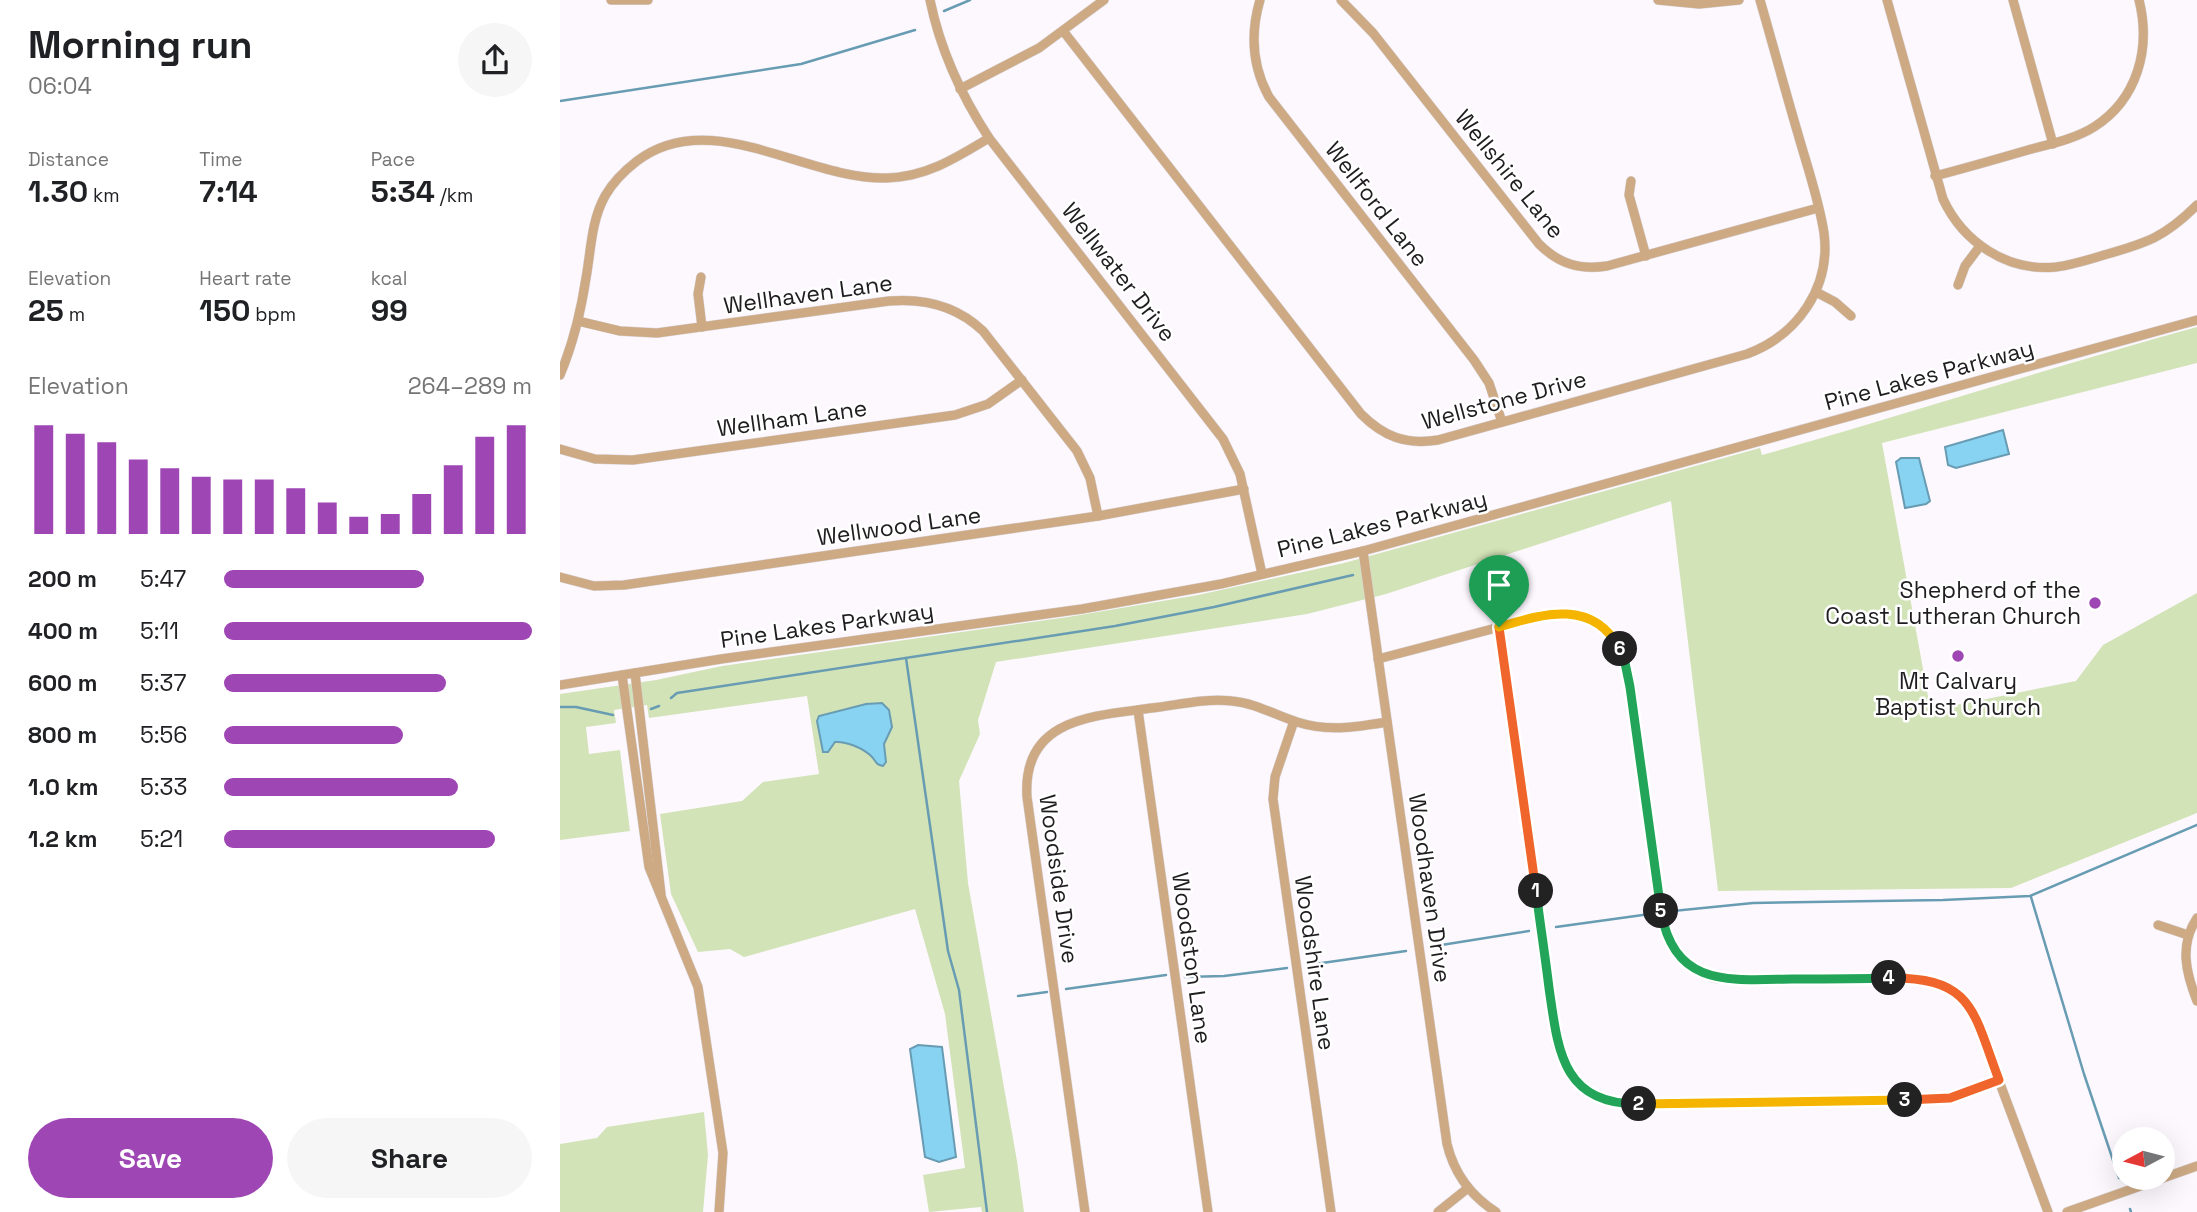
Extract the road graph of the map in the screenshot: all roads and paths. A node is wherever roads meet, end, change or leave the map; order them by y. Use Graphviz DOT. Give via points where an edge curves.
graph roads {
  1 [pos="611,0"];
  2 [pos="648,0"];
  3 [pos="930,0"];
  4 [pos="1104,0"];
  5 [pos="1260,0"];
  6 [pos="1341,0"];
  7 [pos="1658,0"];
  8 [pos="1739,0"];
  9 [pos="1760,0"];
  10 [pos="1887,0"];
  11 [pos="2013,0"];
  12 [pos="2139,0"];
  13 [pos="1064,32"];
  14 [pos="960,89"];
  15 [pos="989,138"];
  16 [pos="2053,144"];
  17 [pos="1935,176"];
  18 [pos="1630,181"];
  19 [pos="2197,205"];
  20 [pos="1818,208"];
  21 [pos="1980,246"];
  22 [pos="1646,256"];
  23 [pos="701,277"];
  24 [pos="1958,285"];
  25 [pos="1815,292"];
  26 [pos="1851,316"];
  27 [pos="2197,320"];
  28 [pos="578,321"];
  29 [pos="702,327"];
  30 [pos="560,375"];
  31 [pos="1022,380"];
  32 [pos="1502,422"];
  33 [pos="560,449"];
  34 [pos="1244,489"];
  35 [pos="1098,516"];
  36 [pos="1363,551"];
  37 [pos="1262,575"];
  38 [pos="560,577"];
  39 [pos="1499,627"];
  40 [pos="1378,659"];
  41 [pos="635,673"];
  42 [pos="622,675"];
  43 [pos="560,685"];
  44 [pos="1138,710"];
  45 [pos="1294,721"];
  46 [pos="1387,722"];
  47 [pos="662,900"];
  48 [pos="2197,918"];
  49 [pos="2158,925"];
  50 [pos="2188,934"];
  51 [pos="2197,1001"];
  52 [pos="1999,1080"];
  53 [pos="2197,1166"];
  54 [pos="1468,1188"];
  55 [pos="719,1212"];
  56 [pos="1085,1212"];
  57 [pos="1208,1212"];
  58 [pos="1331,1212"];
  59 [pos="1438,1212"];
  60 [pos="1496,1212"];
  61 [pos="2048,1212"];
  62 [pos="2067,1212"];
  1 -- 2 [label="street"];
  3 -- 14 [label="street, Wellwater Drive"];
  4 -- 13 [label="street"];
  5 -- 32 [label="street, Wellford Lane" via="1254,52 1269,97 1474,360 1489,383"];
  6 -- 22 [label="street, Wellshire Lane" via="1373,33 1549,254 1571,265 1594,268"];
  7 -- 8 [label="street" via="1708,4"];
  9 -- 20 [label="street, Wellstone Drive"];
  10 -- 17 [label="street"];
  11 -- 16 [label="street"];
  12 -- 16 [label="street" via="2144,46 2129,91 2095,127"];
  13 -- 14 [label="street"];
  13 -- 32 [label="street, Wellstone Drive" via="1375,427 1390,437 1418,443"];
  14 -- 15 [label="street, Wellwater Drive"];
  15 -- 28 [label="street" via="933,169 884,178 849,174 715,140 687,140 657,149 622,173 603,200"];
  15 -- 34 [label="street, Wellwater Drive" via="1211,421 1234,459"];
  16 -- 17 [label="street"];
  17 -- 21 [label="street" via="1950,214"];
  18 -- 22 [label="street" via="1629,195"];
  19 -- 21 [label="street" via="2151,241 2061,266 2031,267"];
  20 -- 22 [label="street, Wellshire Lane"];
  20 -- 25 [label="street, Wellstone Drive" via="1825,251"];
  21 -- 24 [label="street"];
  23 -- 29 [label="street"];
  25 -- 26 [label="street"];
  25 -- 32 [label="street, Wellstone Drive" via="1790,329 1755,351"];
  27 -- 36 [label="street, Pine Lakes Parkway"];
  28 -- 29 [label="street, Wellhaven Lane" via="639,333"];
  28 -- 30 [label="street"];
  29 -- 31 [label="street, Wellhaven Lane" via="889,301 929,302 977,325"];
  31 -- 33 [label="street, Wellham Lane" via="988,404 955,415 633,460 595,459"];
  31 -- 35 [label="street, Wellhaven Lane" via="1082,460"];
  34 -- 35 [label="street, Wellwood Lane"];
  34 -- 37 [label="street, Wellwater Drive"];
  35 -- 38 [label="street, Wellwood Lane" via="613,586 584,585"];
  36 -- 37 [label="street, Pine Lakes Parkway"];
  36 -- 40 [label="street, Woodhaven Drive"];
  37 -- 41 [label="street, Pine Lakes Parkway" via="1082,609"];
  39 -- 40 [label="street"];
  39 -- 52 [label="street" via="1553,612 1575,614 1600,626 1617,643 1630,687 1663,919 1669,942 1682,960 1705,975 1725,980 1912,978 1939,983 1961,996 1970,1008"];
  39 -- 52 [label="street" via="1555,1032 1562,1060 1577,1083 1601,1099 1634,1104 1944,1099"];
  40 -- 46 [label="street, Woodhaven Drive"];
  41 -- 42 [label="street, Pine Lakes Parkway"];
  41 -- 47 [label="street"];
  42 -- 43 [label="street, Pine Lakes Parkway"];
  42 -- 47 [label="street" via="646,852"];
  44 -- 45 [label="street, Woodside Drive" via="1226,700"];
  44 -- 56 [label="street, Woodside Drive" via="1081,719 1061,727 1037,751 1027,783"];
  44 -- 57 [label="street, Woodston Lane"];
  45 -- 46 [label="street, Woodside Drive" via="1335,729"];
  45 -- 58 [label="street, Woodshire Lane" via="1275,777 1273,799"];
  46 -- 54 [label="street, Woodhaven Drive" via="1445,1136 1451,1159"];
  47 -- 55 [label="street" via="698,987 723,1153"];
  48 -- 50 [label="street"];
  49 -- 50 [label="street"];
  50 -- 51 [label="street" via="2186,967"];
  52 -- 61 [label="street"];
  53 -- 62 [label="street"];
  54 -- 59 [label="street"];
  54 -- 60 [label="street, Woodhaven Drive"];
}
